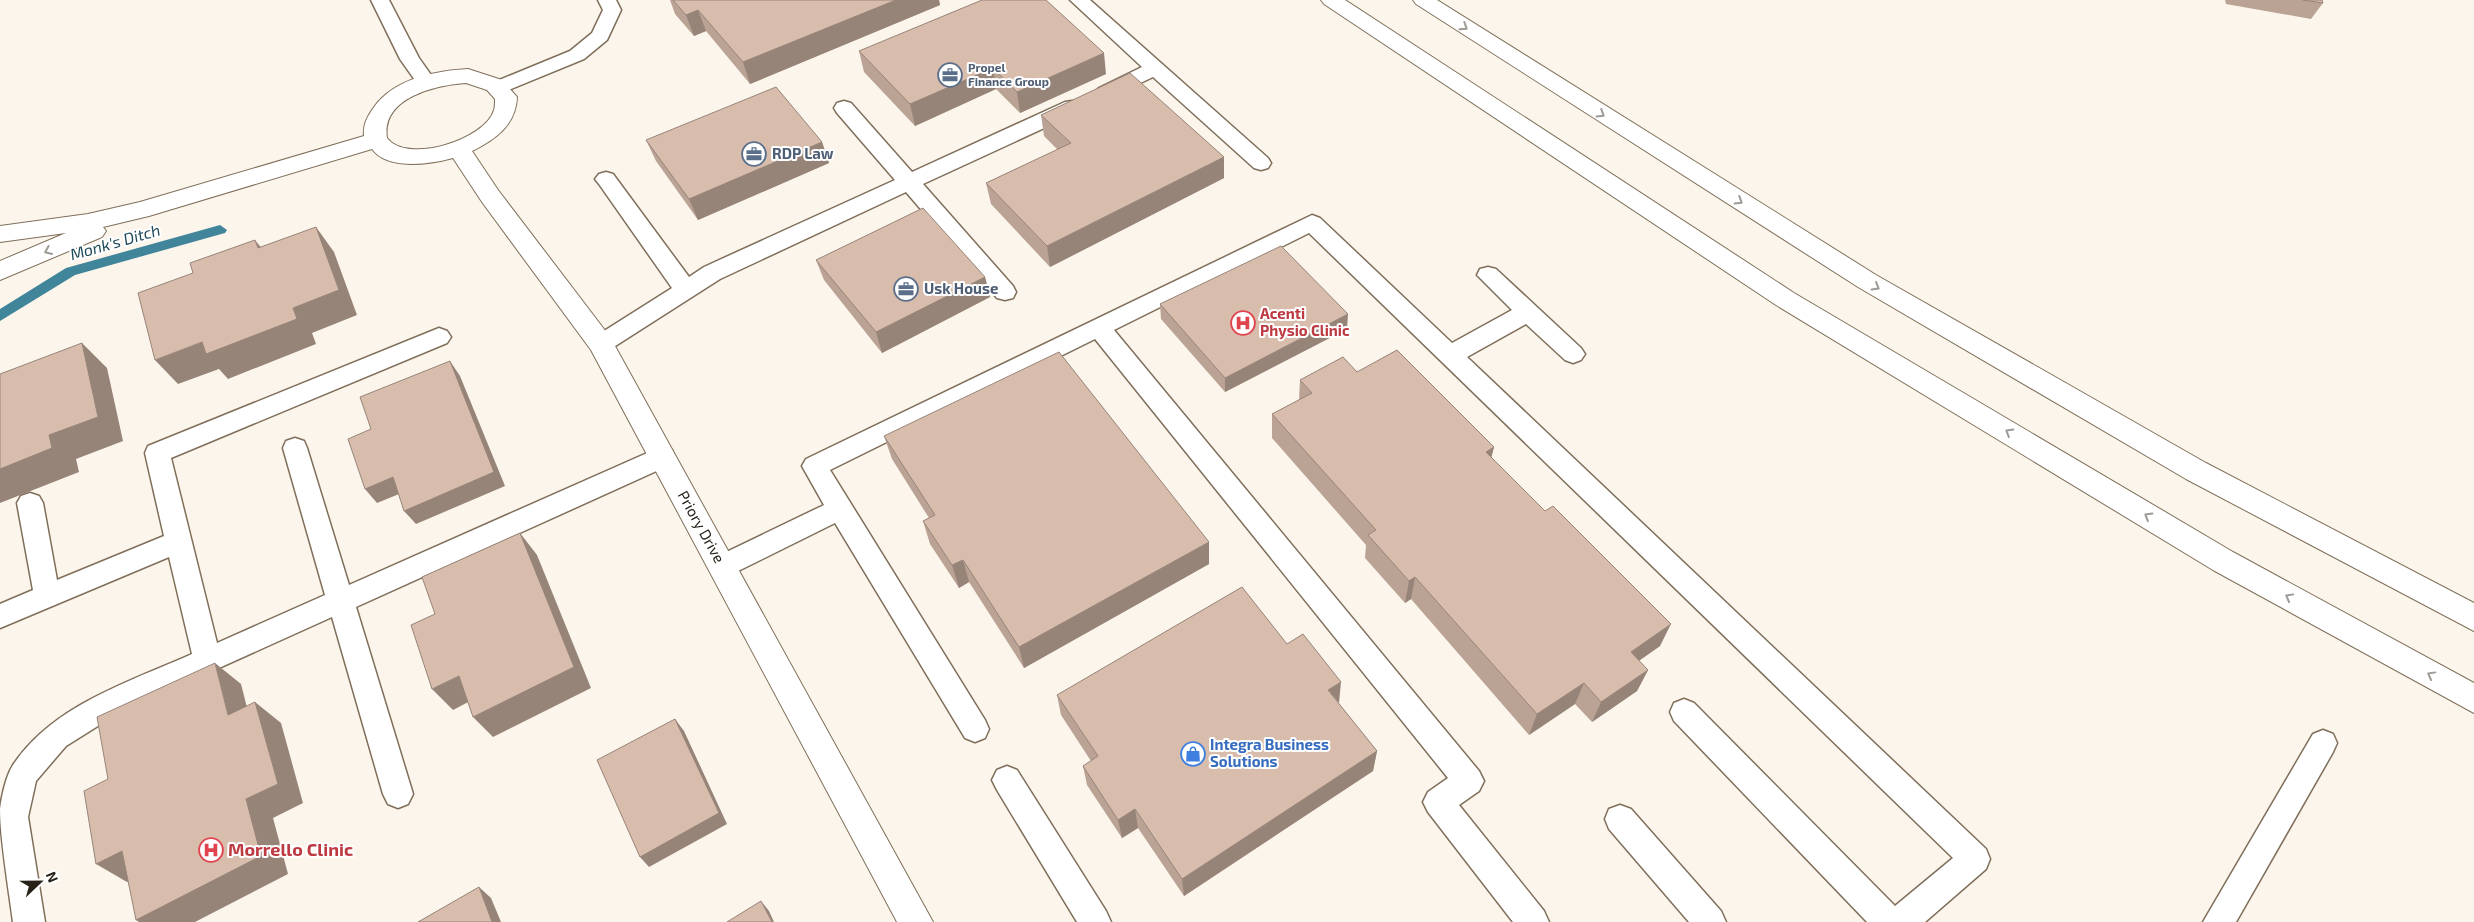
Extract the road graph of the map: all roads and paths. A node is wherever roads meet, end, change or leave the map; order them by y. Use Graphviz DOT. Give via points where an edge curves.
graph roads {
  1 [pos="380,0"];
  2 [pos="607,0"];
  3 [pos="1079,0"];
  4 [pos="1331,0"];
  5 [pos="1423,0"];
  6 [pos="1155,69"];
  7 [pos="426,82"];
  8 [pos="499,87"];
  9 [pos="844,108"];
  10 [pos="375,140"];
  11 [pos="459,150"];
  12 [pos="1261,163"];
  13 [pos="606,178"];
  14 [pos="909,182"];
  15 [pos="141,210"];
  16 [pos="0,234"];
  17 [pos="0,271"];
  18 [pos="1488,275"];
  19 [pos="685,289"];
  20 [pos="1005,292"];
  21 [pos="1528,312"];
  22 [pos="1098,327"];
  23 [pos="439,337"];
  24 [pos="602,344"];
  25 [pos="1573,354"];
  26 [pos="1450,355"];
  27 [pos="295,448"];
  28 [pos="663,457"];
  29 [pos="30,503"];
  30 [pos="840,509"];
  31 [pos="179,541"];
  32 [pos="723,566"];
  33 [pos="47,596"];
  34 [pos="340,600"];
  35 [pos="0,616"];
  36 [pos="2474,618"];
  37 [pos="207,659"];
  38 [pos="2474,699"];
  39 [pos="1684,712"];
  40 [pos="975,729"];
  41 [pos="2324,743"];
  42 [pos="11,779"];
  43 [pos="1007,780"];
  44 [pos="398,794"];
  45 [pos="1620,820"];
  46 [pos="29,922"];
  47 [pos="916,922"];
  48 [pos="1095,922"];
  49 [pos="1533,922"];
  50 [pos="1710,922"];
  51 [pos="1889,922"];
  52 [pos="1901,922"];
  53 [pos="2219,922"];
  1 -- 7 [label="lane" via="410,59"];
  2 -- 8 [label="lane" via="612,10 600,36 577,56"];
  3 -- 6 [label="lane"];
  38 -- 4 [label="main road, one-way" via="2224,561 1794,304"];
  5 -- 36 [label="main road, one-way" via="1867,281 2196,471"];
  6 -- 12 [label="lane"];
  6 -- 14 [label="lane"];
  7 -- 8 [label="main road" via="468,76"];
  7 -- 10 [label="main road" via="389,102 378,115 373,128"];
  8 -- 11 [label="main road" via="507,107 502,119 477,142"];
  9 -- 14 [label="lane"];
  10 -- 11 [label="main road" via="384,150 398,156 438,156"];
  10 -- 15 [label="main road"];
  11 -- 24 [label="main road, Priory Drive"];
  13 -- 19 [label="lane"];
  14 -- 19 [label="lane" via="712,273"];
  14 -- 20 [label="lane"];
  15 -- 16 [label="main road" via="88,222"];
  15 -- 17 [label="main road, one-way"];
  18 -- 21 [label="lane"];
  19 -- 24 [label="lane"];
  21 -- 25 [label="lane"];
  21 -- 26 [label="lane"];
  22 -- 26 [label="lane" via="1312,223"];
  22 -- 30 [label="lane" via="815,466"];
  22 -- 49 [label="lane" via="1469,781 1438,802"];
  23 -- 31 [label="lane" via="157,453"];
  24 -- 28 [label="main road, Priory Drive"];
  26 -- 52 [label="lane" via="1975,859"];
  27 -- 34 [label="lane"];
  28 -- 32 [label="main road, Priory Drive"];
  28 -- 34 [label="lane"];
  29 -- 33 [label="lane"];
  30 -- 32 [label="lane"];
  30 -- 40 [label="lane"];
  31 -- 33 [label="lane"];
  31 -- 37 [label="lane"];
  32 -- 47 [label="main road, Priory Drive"];
  33 -- 35 [label="lane"];
  34 -- 37 [label="lane"];
  34 -- 44 [label="lane"];
  37 -- 42 [label="lane" via="107,705 56,737"];
  39 -- 51 [label="lane"];
  41 -- 53 [label="lane"];
  42 -- 46 [label="lane" via="13,816"];
  43 -- 48 [label="lane"];
  45 -- 50 [label="lane"];
}
